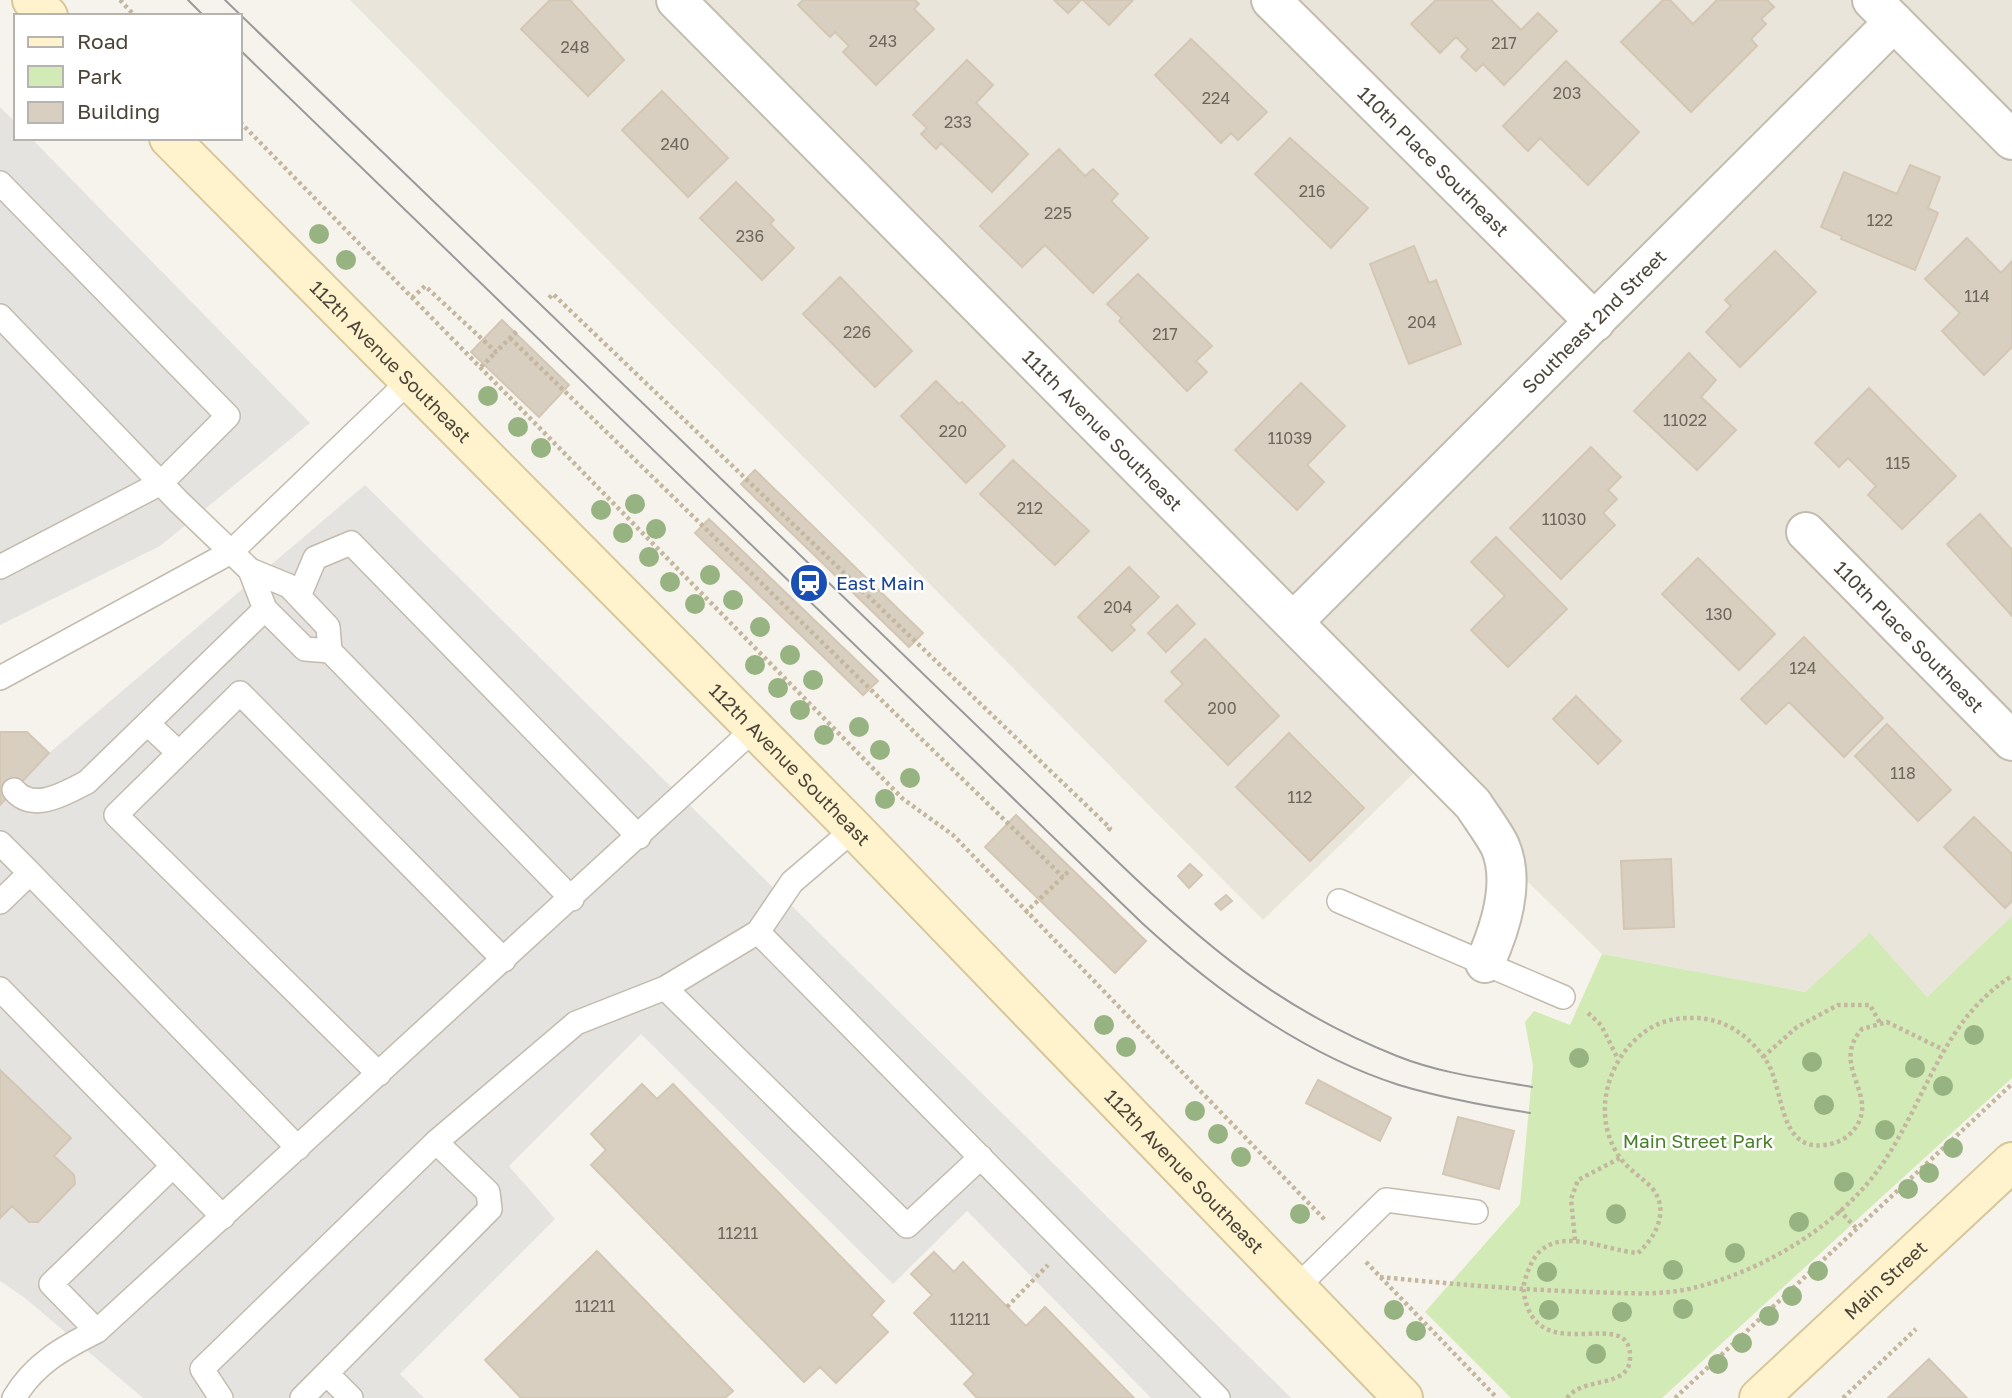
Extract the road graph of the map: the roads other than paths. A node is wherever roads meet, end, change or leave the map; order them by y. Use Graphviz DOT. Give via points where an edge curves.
graph roads {
  1 [pos="32,0"];
  2 [pos="676,0"];
  3 [pos="1271,0"];
  4 [pos="1883,11"];
  5 [pos="46,14"];
  6 [pos="171,140"];
  7 [pos="2012,140"];
  8 [pos="0,183"];
  9 [pos="0,316"];
  10 [pos="1595,322"];
  11 [pos="409,381"];
  12 [pos="161,483"];
  13 [pos="1806,532"];
  14 [pos="231,552"];
  15 [pos="0,567"];
  16 [pos="250,570"];
  17 [pos="299,596"];
  18 [pos="265,609"];
  19 [pos="1294,621"];
  20 [pos="330,651"];
  21 [pos="0,678"];
  22 [pos="148,724"];
  23 [pos="754,728"];
  24 [pos="2012,741"];
  25 [pos="179,753"];
  26 [pos="14,790"];
  27 [pos="854,828"];
  28 [pos="639,837"];
  29 [pos="0,843"];
  30 [pos="30,873"];
  31 [pos="572,899"];
  32 [pos="1339,901"];
  33 [pos="0,902"];
  34 [pos="758,932"];
  35 [pos="504,960"];
  36 [pos="1485,963"];
  37 [pos="665,988"];
  38 [pos="0,989"];
  39 [pos="1563,997"];
  40 [pos="379,1074"];
  41 [pos="436,1142"];
  42 [pos="298,1148"];
  43 [pos="981,1157"];
  44 [pos="2012,1162"];
  45 [pos="173,1166"];
  46 [pos="1476,1212"];
  47 [pos="223,1216"];
  48 [pos="1296,1289"];
  49 [pos="97,1331"];
  50 [pos="328,1376"];
  51 [pos="14,1398"];
  52 [pos="221,1398"];
  53 [pos="302,1398"];
  54 [pos="351,1398"];
  55 [pos="1217,1398"];
  56 [pos="1403,1398"];
  57 [pos="1759,1398"];
  1 -- 5 [label="main road"];
  2 -- 19 [label="street, 111th Avenue Southeast"];
  3 -- 10 [label="street, 110th Place Southeast"];
  4 -- 7 [label="street"];
  4 -- 10 [label="street, Southeast 2nd Street"];
  6 -- 11 [label="main road, 112th Avenue Southeast"];
  8 -- 12 [label="lane" via="228,416"];
  9 -- 12 [label="lane"];
  10 -- 19 [label="street, Southeast 2nd Street"];
  11 -- 14 [label="lane"];
  11 -- 23 [label="main road, 112th Avenue Southeast"];
  12 -- 14 [label="lane"];
  12 -- 15 [label="lane"];
  13 -- 24 [label="street, 110th Place Southeast"];
  14 -- 16 [label="lane"];
  14 -- 21 [label="lane"];
  16 -- 17 [label="lane" via="289,586"];
  16 -- 18 [label="lane"];
  17 -- 20 [label="lane" via="328,627"];
  17 -- 28 [label="lane" via="315,558 351,543"];
  18 -- 20 [label="lane" via="305,649"];
  18 -- 22 [label="lane"];
  19 -- 36 [label="street, 111th Avenue Southeast" via="1473,804 1500,847 1506,876 1501,926"];
  20 -- 31 [label="lane"];
  22 -- 25 [label="lane"];
  22 -- 26 [label="lane" via="87,782 50,801 19,796"];
  23 -- 27 [label="main road, 112th Avenue Southeast"];
  23 -- 28 [label="lane"];
  25 -- 35 [label="lane" via="240,693"];
  25 -- 40 [label="lane" via="116,816"];
  27 -- 34 [label="lane" via="792,881"];
  27 -- 48 [label="main road, 112th Avenue Southeast"];
  28 -- 31 [label="lane"];
  29 -- 30 [label="lane"];
  30 -- 33 [label="lane"];
  30 -- 42 [label="lane"];
  31 -- 35 [label="lane"];
  32 -- 36 [label="lane"];
  34 -- 37 [label="lane"];
  34 -- 43 [label="lane"];
  35 -- 40 [label="lane"];
  36 -- 39 [label="lane"];
  37 -- 41 [label="lane" via="576,1023"];
  37 -- 43 [label="lane" via="907,1226"];
  38 -- 45 [label="lane"];
  40 -- 42 [label="lane"];
  41 -- 50 [label="lane" via="488,1192 490,1209"];
  41 -- 52 [label="lane" via="202,1369"];
  42 -- 47 [label="lane"];
  43 -- 55 [label="lane"];
  44 -- 57 [label="main road, Main Street"];
  45 -- 47 [label="lane"];
  45 -- 49 [label="lane" via="51,1284"];
  46 -- 48 [label="lane" via="1386,1200"];
  47 -- 49 [label="lane"];
  48 -- 56 [label="main road, 112th Avenue Southeast"];
  49 -- 51 [label="lane" via="59,1350 26,1378"];
  50 -- 53 [label="lane"];
  50 -- 54 [label="lane"];
}
